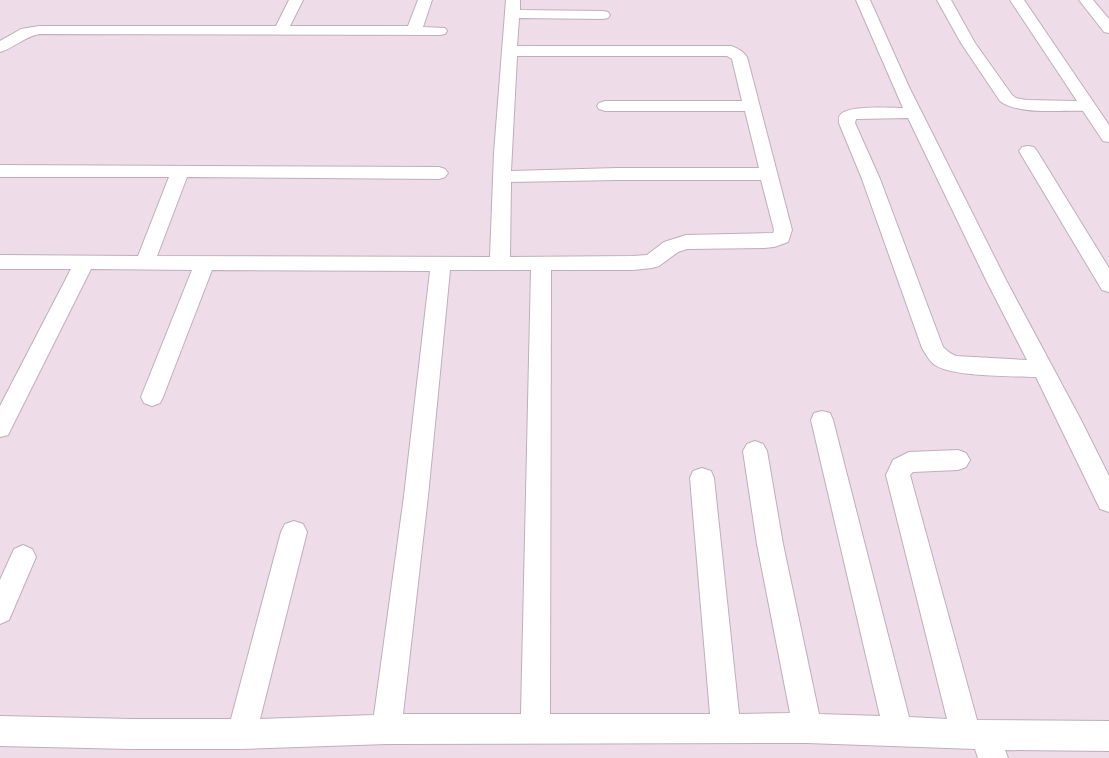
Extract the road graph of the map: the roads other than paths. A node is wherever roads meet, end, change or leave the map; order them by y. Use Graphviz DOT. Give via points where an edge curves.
graph roads {
  1 [pos="296,0"];
  2 [pos="425,0"];
  3 [pos="863,0"];
  4 [pos="944,0"];
  5 [pos="1016,0"];
  6 [pos="1086,0"];
  7 [pos="513,7"];
  8 [pos="603,15"];
  9 [pos="1109,29"];
  10 [pos="281,30"];
  11 [pos="414,30"];
  12 [pos="440,30"];
  13 [pos="0,47"];
  14 [pos="509,51"];
  15 [pos="605,106"];
  16 [pos="752,106"];
  17 [pos="1088,106"];
  18 [pos="914,113"];
  19 [pos="1109,138"];
  20 [pos="1028,151"];
  21 [pos="0,171"];
  22 [pos="180,173"];
  23 [pos="439,173"];
  24 [pos="769,174"];
  25 [pos="503,177"];
  26 [pos="0,262"];
  27 [pos="85,262"];
  28 [pos="144,263"];
  29 [pos="205,263"];
  30 [pos="500,263"];
  31 [pos="541,263"];
  32 [pos="441,264"];
  33 [pos="1109,285"];
  34 [pos="1042,369"];
  35 [pos="152,397"];
  36 [pos="822,420"];
  37 [pos="0,428"];
  38 [pos="755,451"];
  39 [pos="958,460"];
  40 [pos="702,478"];
  41 [pos="1109,501"];
  42 [pos="294,532"];
  43 [pos="23,556"];
  44 [pos="0,611"];
  45 [pos="807,728"];
  46 [pos="387,729"];
  47 [pos="535,729"];
  48 [pos="726,729"];
  49 [pos="0,731"];
  50 [pos="898,731"];
  51 [pos="242,734"];
  52 [pos="1109,736"];
  53 [pos="982,742"];
  1 -- 10 [label="street"];
  2 -- 11 [label="street"];
  3 -- 18 [label="street"];
  4 -- 17 [label="street" via="978,58 1006,98 1017,104 1030,106"];
  5 -- 17 [label="street"];
  6 -- 9 [label="street"];
  7 -- 8 [label="street"];
  7 -- 14 [label="street"];
  10 -- 11 [label="street"];
  10 -- 13 [label="street" via="32,31"];
  11 -- 12 [label="street"];
  14 -- 16 [label="street" via="731,51 739,56"];
  14 -- 25 [label="street"];
  15 -- 16 [label="street"];
  16 -- 24 [label="street"];
  17 -- 19 [label="street"];
  18 -- 34 [label="street"];
  18 -- 34 [label="street" via="852,114 847,117 847,124 871,179 932,348 937,356 946,362 956,364"];
  20 -- 33 [label="street"];
  21 -- 22 [label="street"];
  22 -- 23 [label="street"];
  22 -- 28 [label="street"];
  24 -- 25 [label="street"];
  24 -- 31 [label="street" via="783,230 781,237 774,240 686,242 671,247 652,261 642,262"];
  25 -- 30 [label="street"];
  26 -- 27 [label="street"];
  27 -- 28 [label="street"];
  27 -- 37 [label="street"];
  28 -- 29 [label="street"];
  29 -- 32 [label="street"];
  29 -- 35 [label="street"];
  30 -- 31 [label="street"];
  30 -- 32 [label="street"];
  31 -- 47 [label="street"];
  32 -- 46 [label="street"];
  34 -- 41 [label="street"];
  36 -- 50 [label="street"];
  38 -- 45 [label="street" via="770,544"];
  39 -- 53 [label="street" via="909,462 901,467 898,475"];
  40 -- 48 [label="street"];
  42 -- 51 [label="street"];
  43 -- 44 [label="street"];
  45 -- 48 [label="street"];
  45 -- 50 [label="street"];
  46 -- 47 [label="street"];
  46 -- 51 [label="street"];
  47 -- 48 [label="street"];
  49 -- 51 [label="street"];
  50 -- 53 [label="street"];
  52 -- 53 [label="street"];
}
